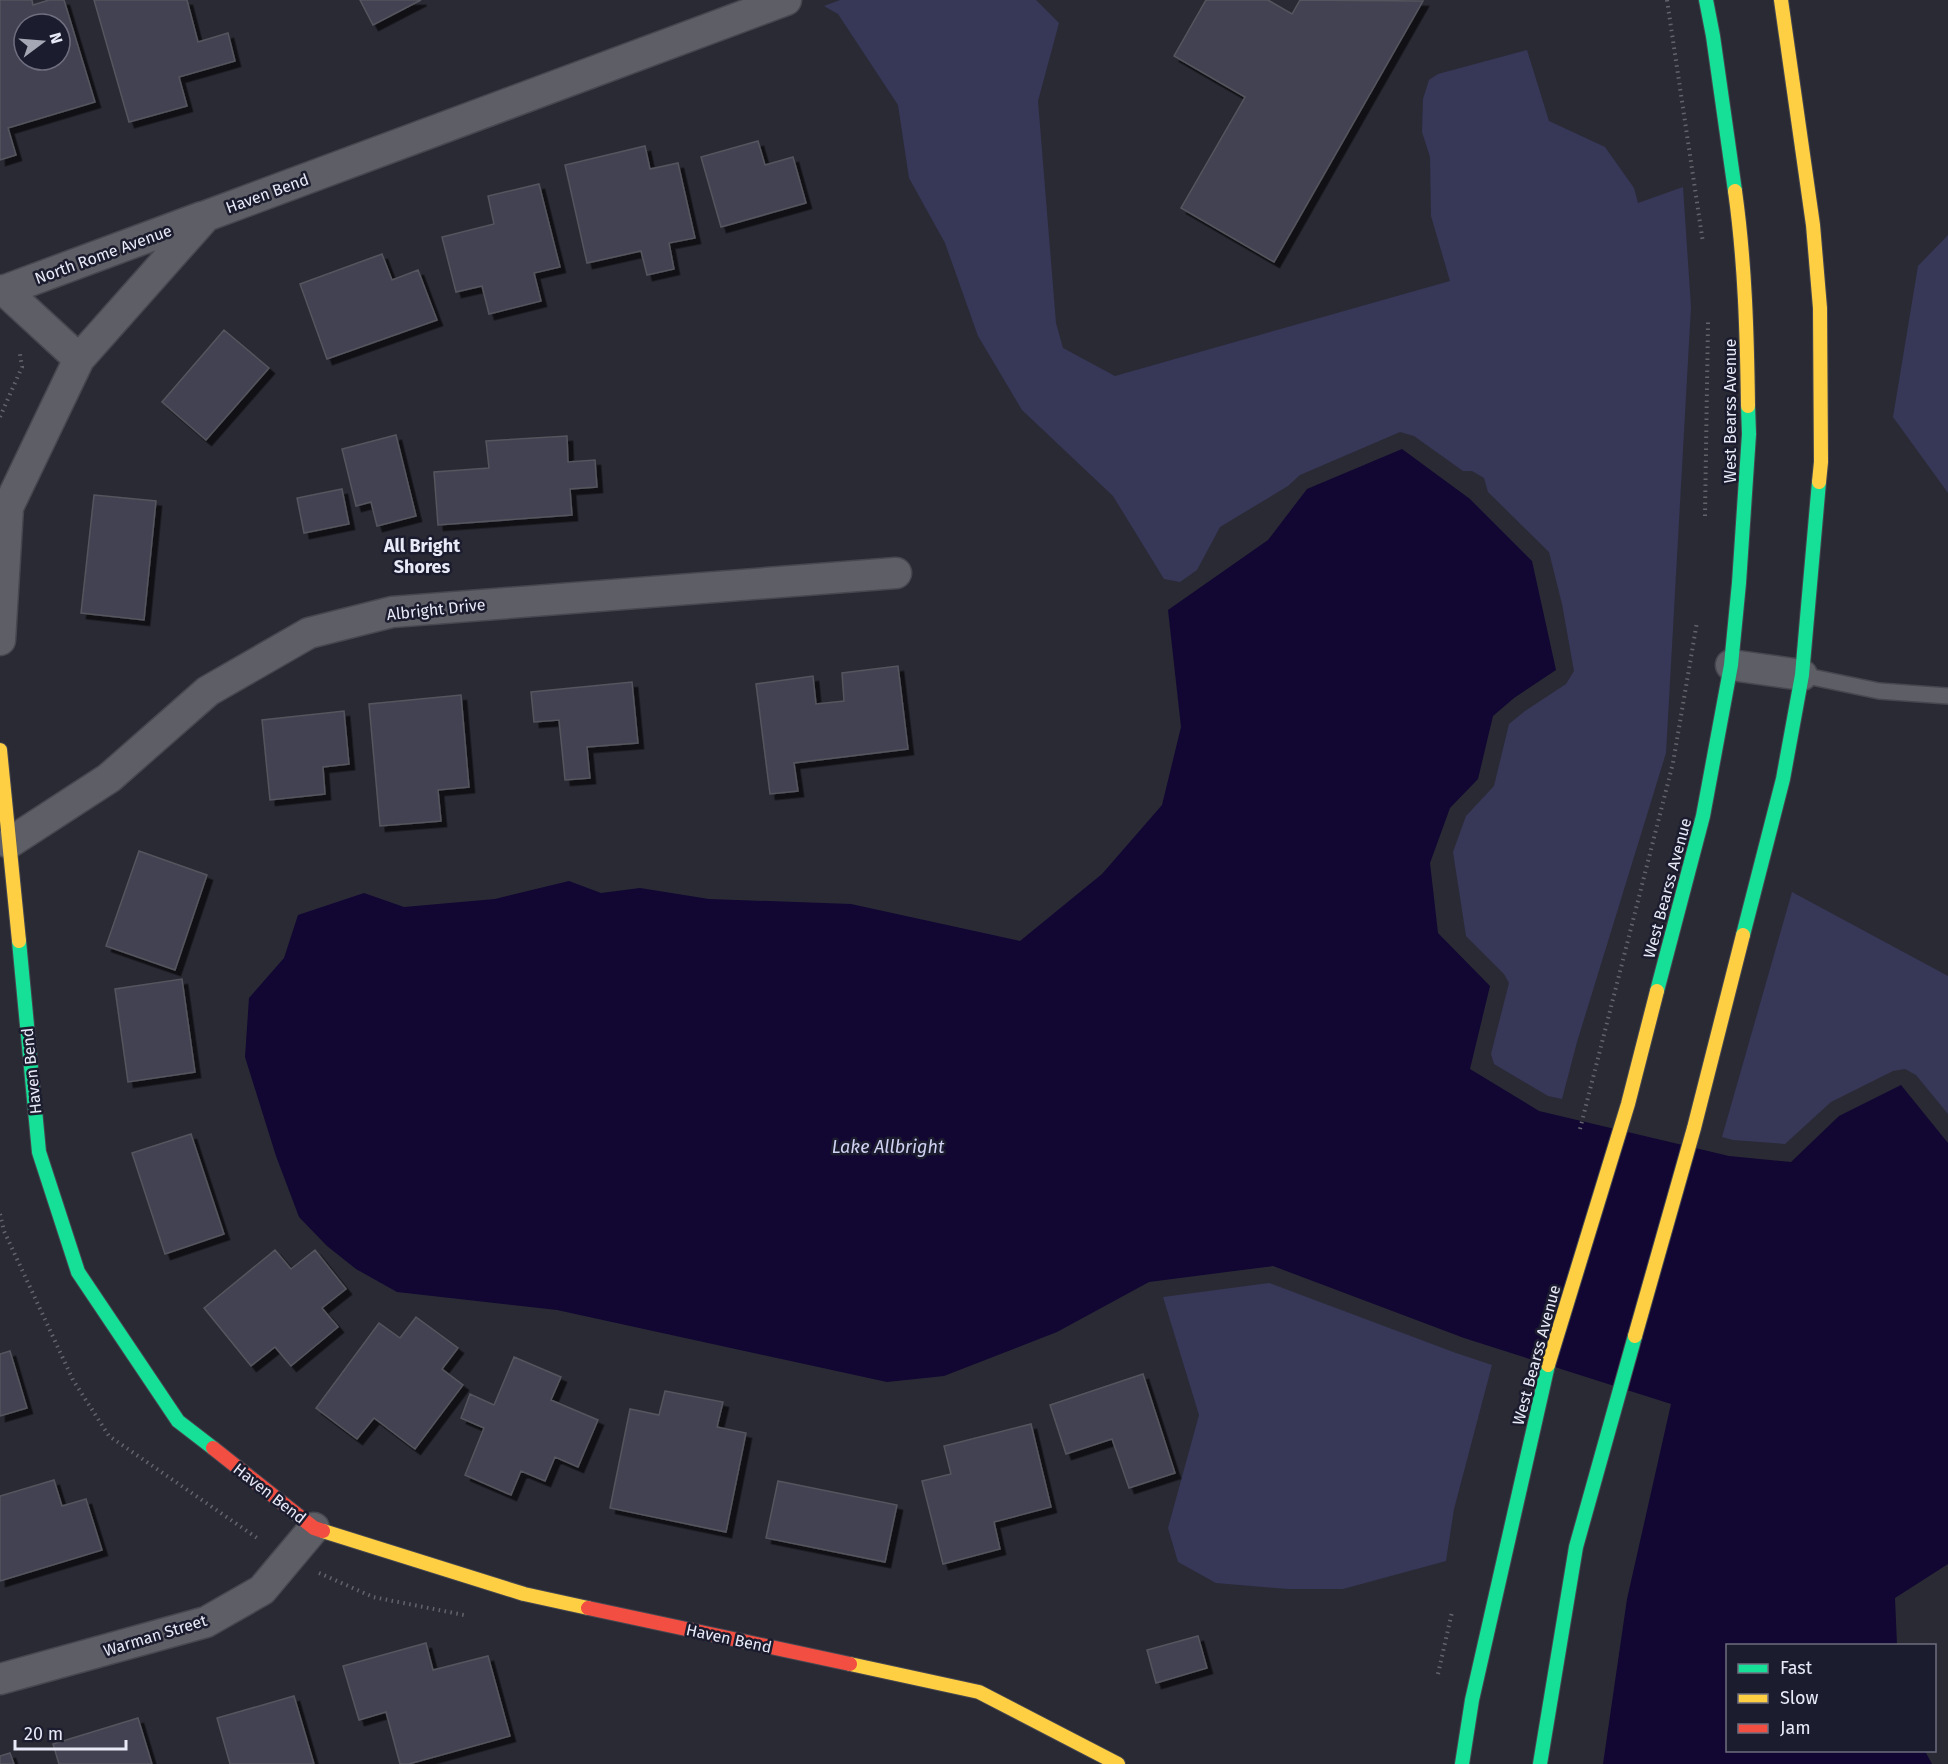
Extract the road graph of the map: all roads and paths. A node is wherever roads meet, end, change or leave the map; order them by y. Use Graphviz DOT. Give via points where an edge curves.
graph roads {
  1 [pos="786,0"];
  2 [pos="1667,0"];
  3 [pos="1706,0"];
  4 [pos="1781,0"];
  5 [pos="206,216"];
  6 [pos="1704,245"];
  7 [pos="2,291"];
  8 [pos="1708,314"];
  9 [pos="16,348"];
  10 [pos="79,359"];
  11 [pos="0,417"];
  12 [pos="1705,522"];
  13 [pos="897,573"];
  14 [pos="1698,614"];
  15 [pos="0,640"];
  16 [pos="1731,664"];
  17 [pos="1802,675"];
  18 [pos="1948,696"];
  19 [pos="0,750"];
  20 [pos="9,843"];
  21 [pos="1588,1099"];
  22 [pos="0,1214"];
  23 [pos="314,1528"];
  24 [pos="288,1559"];
  25 [pos="0,1679"];
  26 [pos="1118,1764"];
  27 [pos="1462,1764"];
  28 [pos="1540,1764"];
  1 -- 5 [label="street, Haven Bend"];
  2 -- 6 [label="path"];
  3 -- 16 [label="main road, West Bearss Avenue" via="1730,146 1746,297 1749,434"];
  4 -- 17 [label="main road" via="1813,225 1820,308 1821,462"];
  5 -- 7 [label="street, North Rome Avenue"];
  5 -- 10 [label="street, Haven Bend"];
  7 -- 10 [label="street"];
  8 -- 12 [label="path"];
  9 -- 11 [label="path" via="22,367"];
  10 -- 15 [label="street, Haven Bend" via="9,507"];
  13 -- 20 [label="street, Albright Drive" via="392,612 309,633 208,691 109,778"];
  14 -- 21 [label="path" via="1673,763"];
  16 -- 17 [label="street"];
  16 -- 27 [label="main road, West Bearss Avenue" via="1703,816 1628,1104 1546,1370 1472,1700"];
  17 -- 18 [label="lane" via="1880,691"];
  17 -- 28 [label="main road" via="1783,779 1694,1128 1576,1547"];
  19 -- 20 [label="main road, Haven Bend"];
  20 -- 23 [label="main road, Haven Bend" via="39,1152 78,1272 178,1421"];
  22 -- 24 [label="path" via="4,1232 73,1380 109,1436"];
  23 -- 24 [label="street, Warman Street"];
  23 -- 26 [label="main road, Haven Bend" via="524,1594 979,1692"];
  24 -- 25 [label="street, Warman Street" via="262,1590 206,1622"];
}
